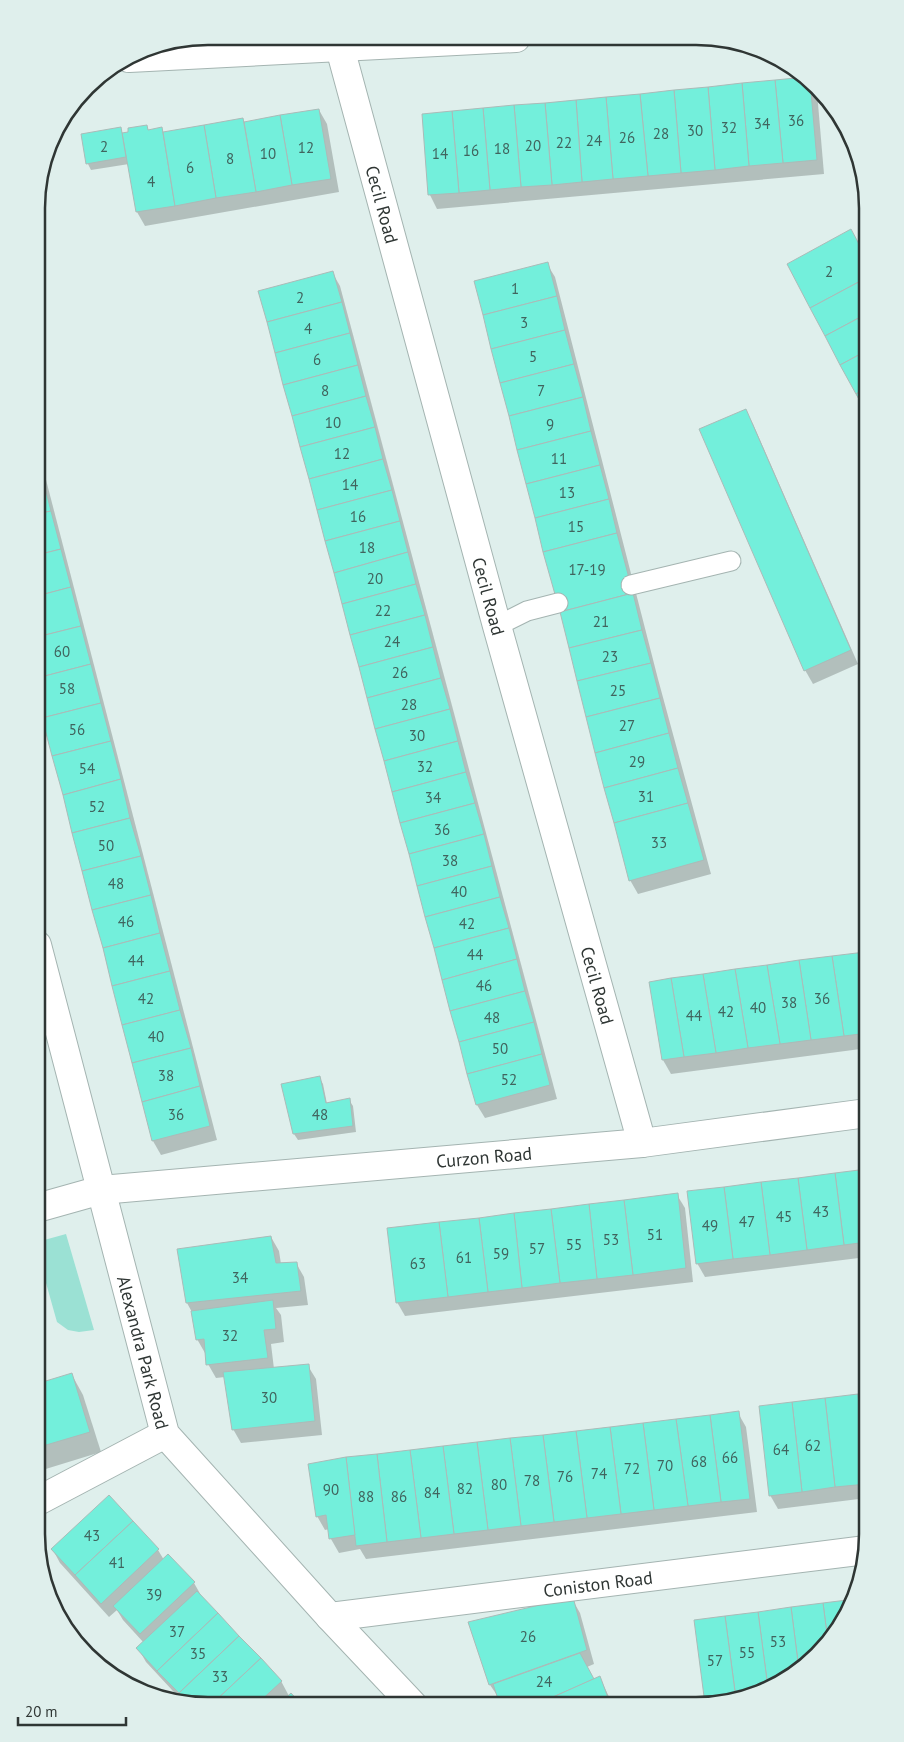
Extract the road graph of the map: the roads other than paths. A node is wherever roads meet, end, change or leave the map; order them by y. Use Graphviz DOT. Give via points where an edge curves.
graph roads {
  1 [pos="393,45"];
  2 [pos="340,48"];
  3 [pos="145,57"];
  4 [pos="731,561"];
  5 [pos="631,585"];
  6 [pos="558,603"];
  7 [pos="497,626"];
  8 [pos="45,976"];
  9 [pos="859,1114"];
  10 [pos="642,1144"];
  11 [pos="101,1190"];
  12 [pos="45,1206"];
  13 [pos="166,1434"];
  14 [pos="45,1497"];
  15 [pos="858,1551"];
  16 [pos="330,1617"];
  17 [pos="405,1697"];
  1 -- 2 [label="street"];
  2 -- 3 [label="street"];
  2 -- 7 [label="street, Cecil Road"];
  4 -- 5 [label="lane"];
  6 -- 7 [label="lane" via="527,610"];
  7 -- 10 [label="street, Cecil Road"];
  8 -- 11 [label="street, Alexandra Park Road"];
  9 -- 10 [label="street, Curzon Road"];
  10 -- 11 [label="street, Curzon Road"];
  11 -- 12 [label="street, Curzon Road"];
  11 -- 13 [label="street, Alexandra Park Road"];
  13 -- 14 [label="street"];
  13 -- 16 [label="street, Alexandra Park Road"];
  15 -- 16 [label="street, Coniston Road"];
  16 -- 17 [label="street, Alexandra Park Road"];
}
